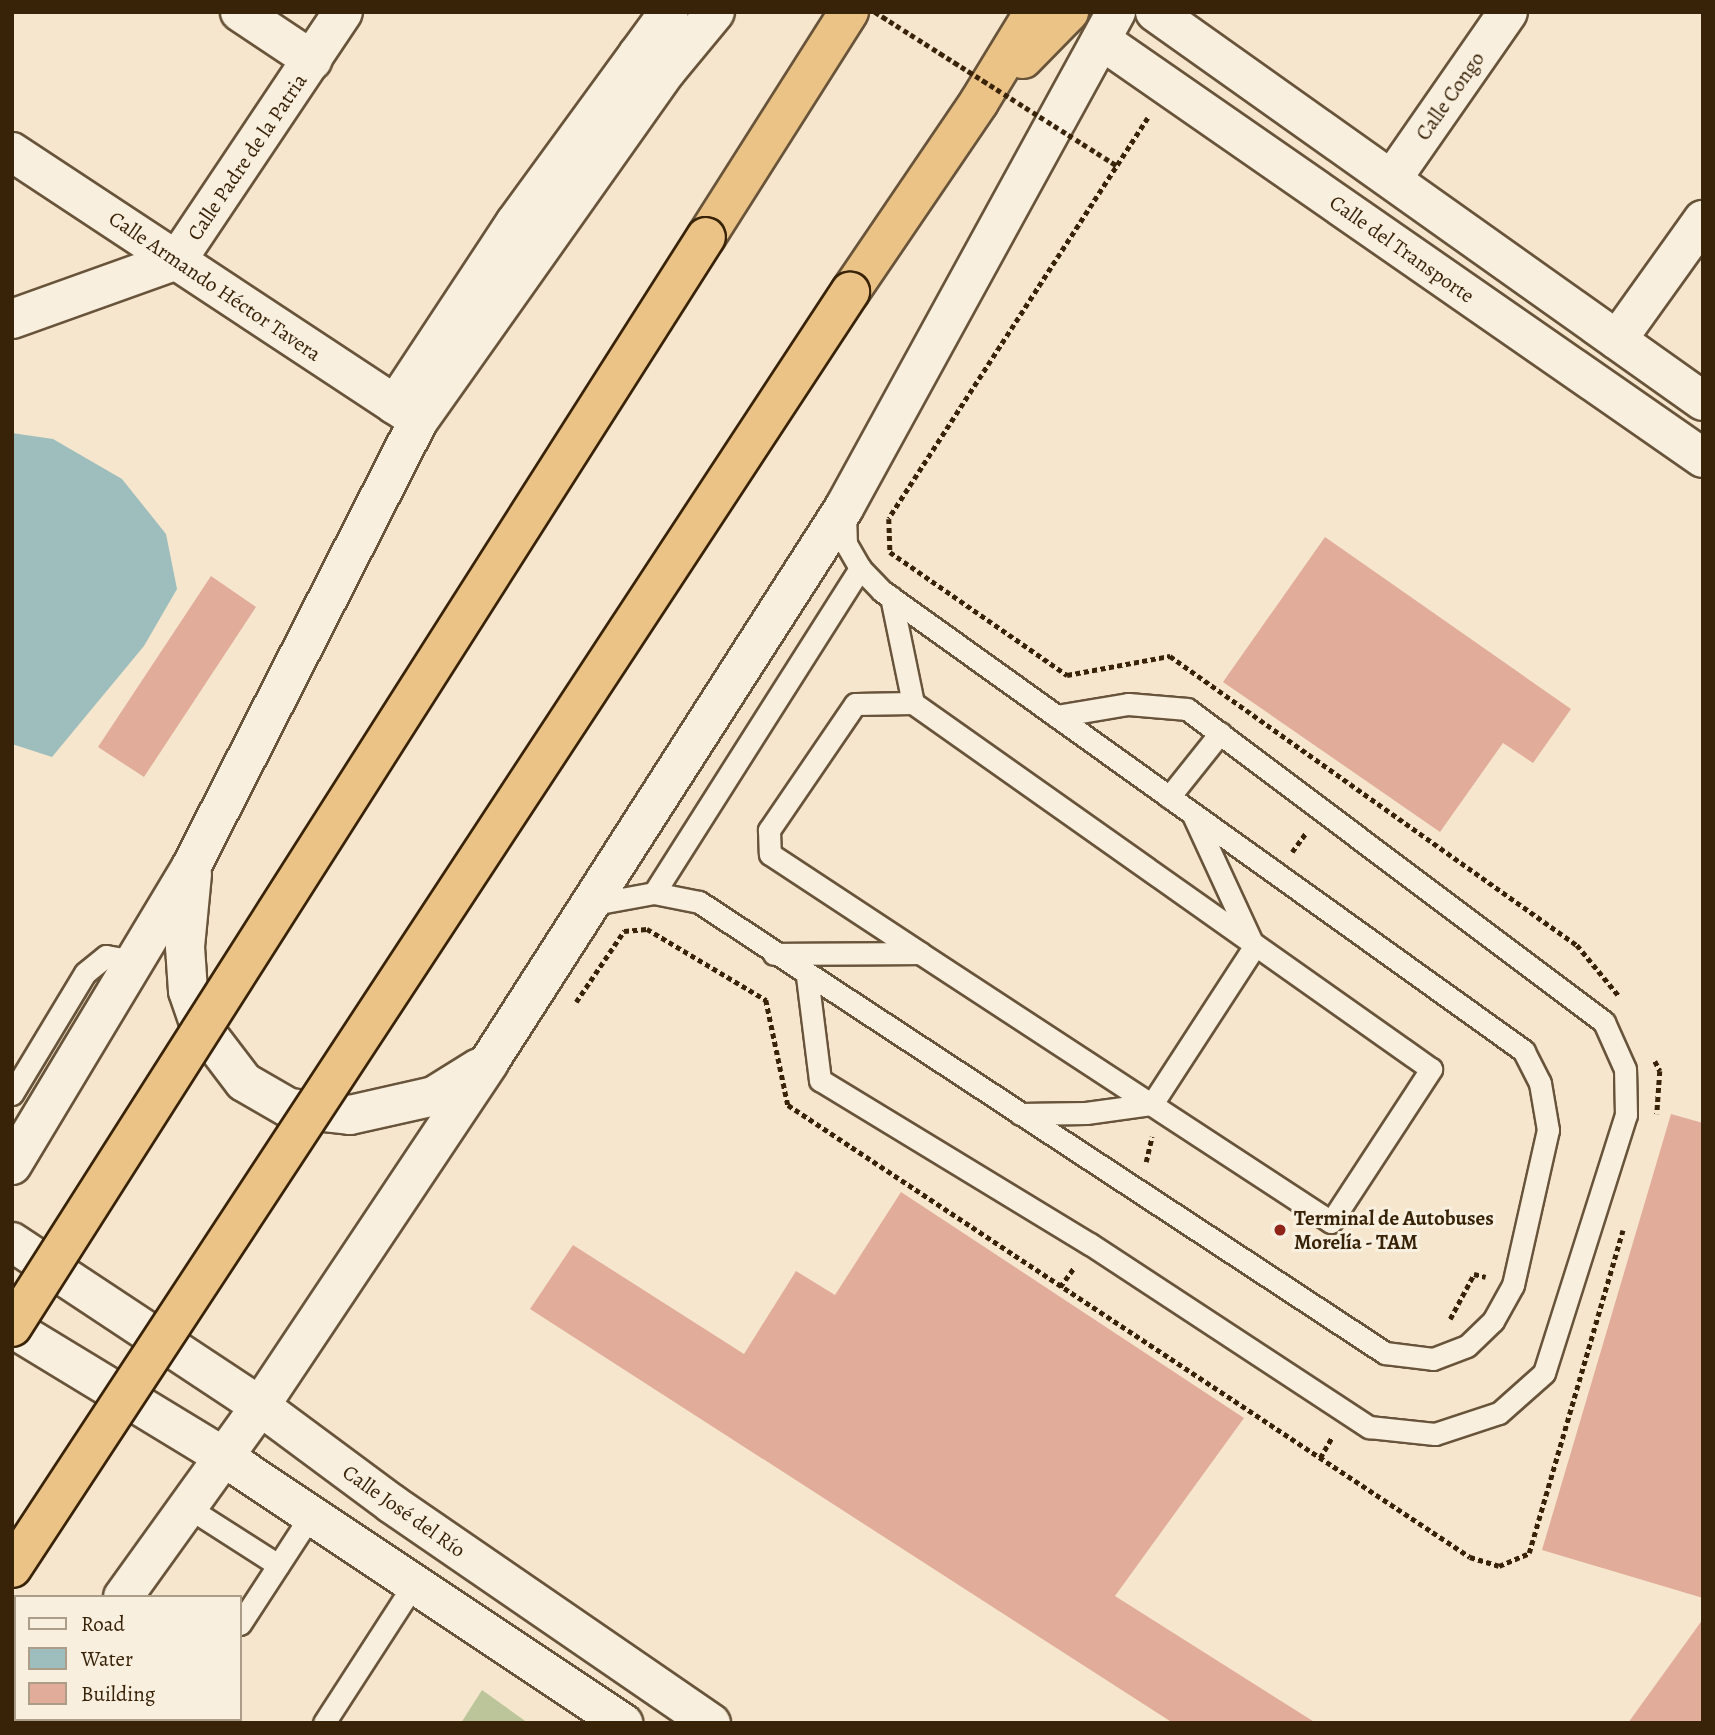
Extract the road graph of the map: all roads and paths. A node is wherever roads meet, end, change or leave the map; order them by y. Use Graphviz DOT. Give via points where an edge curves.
graph roads {
  1 [pos="240,12"];
  2 [pos="343,12"];
  3 [pos="669,12"];
  4 [pos="715,12"];
  5 [pos="849,12"];
  6 [pos="875,12"];
  7 [pos="1034,12"];
  8 [pos="1069,12"];
  9 [pos="1155,12"];
  10 [pos="1508,12"];
  11 [pos="1109,26"];
  12 [pos="829,30"];
  13 [pos="312,61"];
  14 [pos="652,62"];
  15 [pos="1168,87"];
  16 [pos="979,102"];
  17 [pos="12,152"];
  18 [pos="1118,166"];
  19 [pos="1391,179"];
  20 [pos="1703,220"];
  21 [pos="177,260"];
  22 [pos="12,319"];
  23 [pos="1617,340"];
  24 [pos="1703,401"];
  25 [pos="407,413"];
  26 [pos="1703,458"];
  27 [pos="844,508"];
  28 [pos="860,568"];
  29 [pos="891,597"];
  30 [pos="913,703"];
  31 [pos="1056,716"];
  32 [pos="1220,733"];
  33 [pos="1169,797"];
  34 [pos="1193,815"];
  35 [pos="192,864"];
  36 [pos="654,893"];
  37 [pos="594,904"];
  38 [pos="1254,947"];
  39 [pos="920,953"];
  40 [pos="774,954"];
  41 [pos="135,961"];
  42 [pos="807,976"];
  43 [pos="1621,1000"];
  44 [pos="570,1012"];
  45 [pos="1654,1059"];
  46 [pos="489,1062"];
  47 [pos="12,1094"];
  48 [pos="1152,1104"];
  49 [pos="1020,1114"];
  50 [pos="1656,1120"];
  51 [pos="12,1165"];
  52 [pos="1626,1222"];
  53 [pos="12,1242"];
  54 [pos="12,1328"];
  55 [pos="260,1406"];
  56 [pos="224,1457"];
  57 [pos="189,1508"];
  58 [pos="310,1515"];
  59 [pos="278,1565"];
  60 [pos="12,1568"];
  61 [pos="414,1584"];
  62 [pos="124,1595"];
  63 [pos="242,1621"];
  64 [pos="324,1723"];
  65 [pos="623,1723"];
  66 [pos="711,1723"];
  1 -- 13 [label="street"];
  2 -- 13 [label="street, Calle Padre de la Patria"];
  3 -- 14 [label="street"];
  4 -- 14 [label="street"];
  5 -- 12 [label="highway"];
  6 -- 18 [label="path, bridge"];
  7 -- 16 [label="highway"];
  8 -- 16 [label="highway"];
  9 -- 19 [label="street"];
  10 -- 19 [label="street, Calle Congo"];
  11 -- 15 [label="street, Calle del Transporte"];
  11 -- 27 [label="street"];
  12 -- 54 [label="highway, bridge" via="706,237"];
  13 -- 21 [label="street, Calle Padre de la Patria"];
  14 -- 25 [label="street"];
  15 -- 18 [label="path"];
  15 -- 26 [label="street, Calle del Transporte"];
  16 -- 60 [label="highway, bridge"];
  17 -- 21 [label="street, Calle Armando Héctor Tavera"];
  18 -- 43 [label="path" via="889,519 890,552 1067,675 1170,656 1577,945"];
  19 -- 23 [label="street"];
  20 -- 23 [label="street"];
  21 -- 22 [label="street, Calle Padre de la Patria"];
  21 -- 25 [label="street, Calle Armando Héctor Tavera"];
  23 -- 24 [label="street"];
  25 -- 35 [label="street"];
  27 -- 28 [label="lane" via="846,544"];
  27 -- 37 [label="street"];
  28 -- 29 [label="lane"];
  28 -- 36 [label="lane"];
  29 -- 30 [label="lane"];
  29 -- 31 [label="lane"];
  30 -- 38 [label="lane"];
  30 -- 39 [label="lane" via="855,704 769,830 770,854"];
  31 -- 32 [label="lane" via="1128,704 1156,705 1188,709"];
  31 -- 33 [label="lane"];
  32 -- 33 [label="lane"];
  32 -- 42 [label="lane" via="1604,1022 1625,1069 1626,1115 1544,1373 1499,1413 1435,1434 1368,1427 1090,1244 820,1080"];
  33 -- 34 [label="lane"];
  34 -- 38 [label="lane"];
  34 -- 49 [label="lane" via="1524,1051 1540,1083 1548,1130 1513,1285 1493,1321 1467,1346 1433,1359 1385,1353"];
  35 -- 41 [label="street"];
  35 -- 46 [label="street" via="185,947 188,991 199,1023 244,1082 289,1108 350,1115 434,1096"];
  36 -- 37 [label="lane"];
  36 -- 40 [label="lane" via="699,902"];
  37 -- 46 [label="street"];
  38 -- 48 [label="lane"];
  38 -- 48 [label="lane" via="1431,1069 1331,1222"];
  39 -- 40 [label="lane"];
  39 -- 48 [label="lane"];
  40 -- 42 [label="lane"];
  41 -- 47 [label="lane" via="106,956 85,973"];
  41 -- 51 [label="street"];
  42 -- 49 [label="lane"];
  44 -- 52 [label="path" via="624,931 647,929 666,940 766,1000 788,1105 1470,1557 1499,1566 1529,1553"];
  45 -- 50 [label="path" via="1660,1071"];
  46 -- 55 [label="street"];
  48 -- 49 [label="lane" via="1086,1113"];
  53 -- 55 [label="street, Calle José del Río"];
  54 -- 56 [label="street"];
  55 -- 56 [label="street"];
  55 -- 66 [label="street, Calle José del Río" via="391,1504"];
  56 -- 57 [label="street"];
  56 -- 58 [label="street"];
  57 -- 59 [label="lane"];
  57 -- 62 [label="street"];
  58 -- 59 [label="lane"];
  58 -- 61 [label="street"];
  59 -- 63 [label="lane"];
  61 -- 64 [label="lane"];
  61 -- 65 [label="street"];
}
